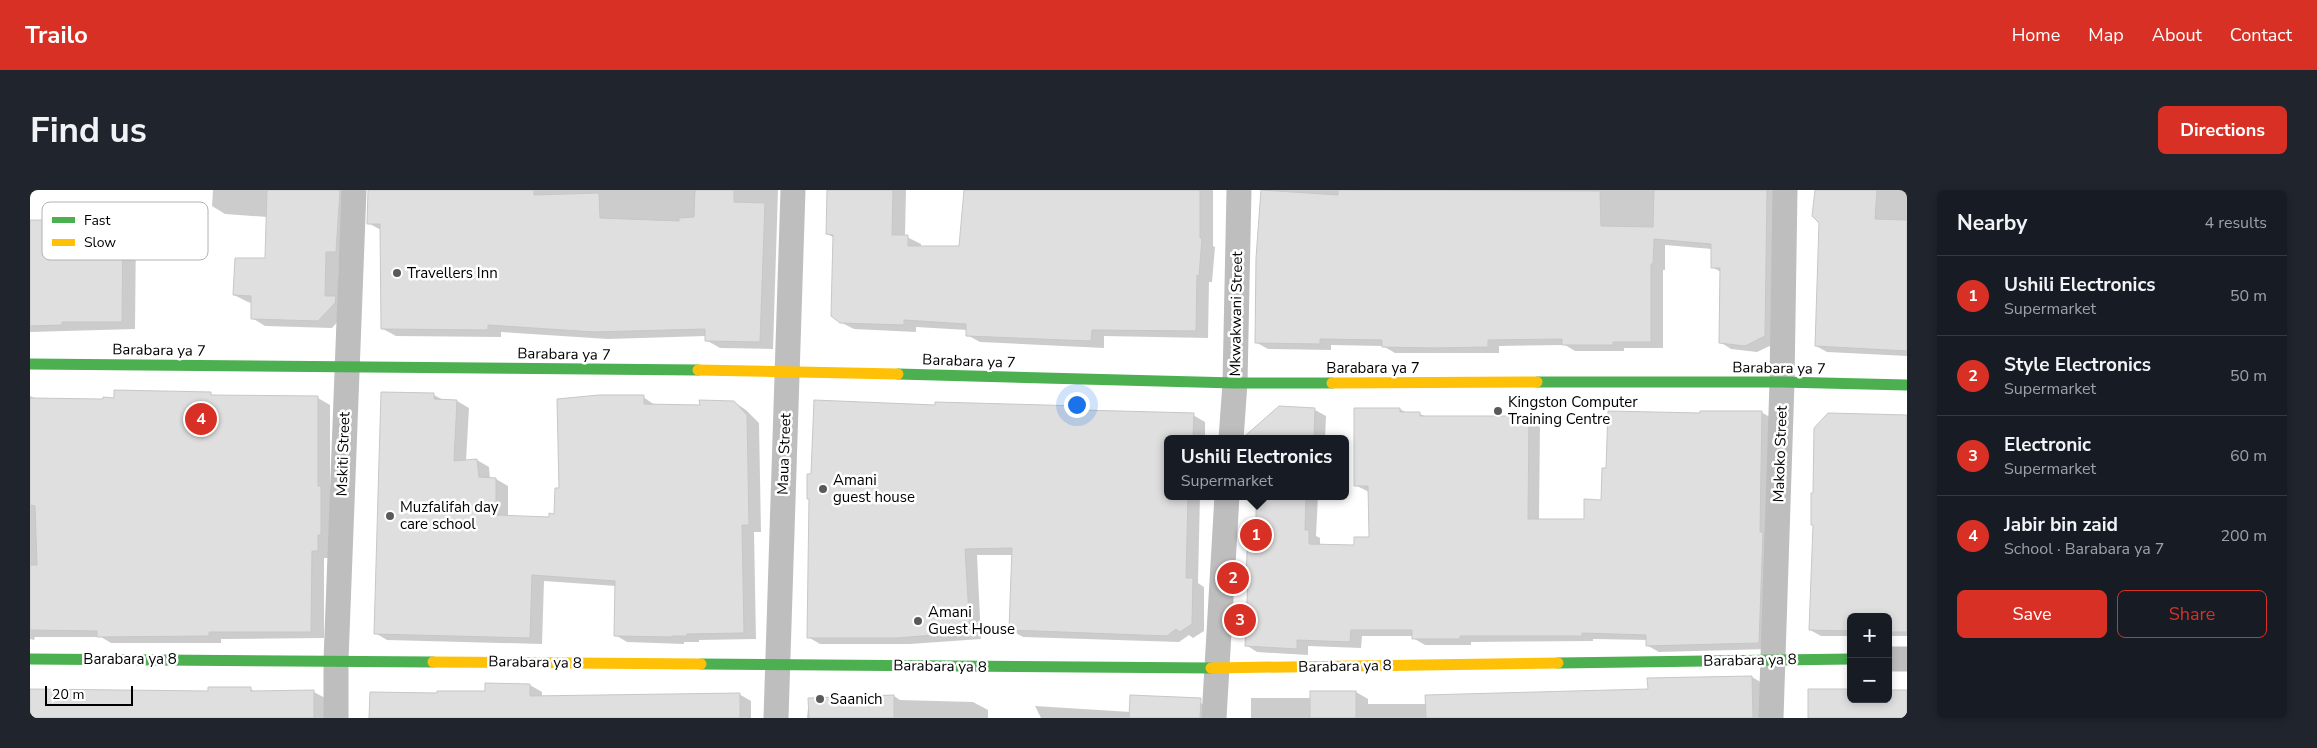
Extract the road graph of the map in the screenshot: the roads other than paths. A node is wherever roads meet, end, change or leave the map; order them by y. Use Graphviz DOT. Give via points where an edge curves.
graph roads {
  1 [pos="354,190"];
  2 [pos="793,190"];
  3 [pos="1239,190"];
  4 [pos="1785,190"];
  5 [pos="30,364"];
  6 [pos="346,367"];
  7 [pos="786,371"];
  8 [pos="1782,382"];
  9 [pos="1235,383"];
  10 [pos="1907,385"];
  11 [pos="1231,435"];
  12 [pos="1227,500"];
  13 [pos="30,659"];
  14 [pos="1774,659"];
  15 [pos="1847,659"];
  16 [pos="336,660"];
  17 [pos="1892,660"];
  18 [pos="1907,660"];
  19 [pos="777,664"];
  20 [pos="1215,668"];
  21 [pos="336,718"];
  22 [pos="776,718"];
  23 [pos="1214,718"];
  24 [pos="1771,718"];
  1 -- 6 [label="street, Mskiti Street"];
  2 -- 7 [label="street, Maua Street"];
  3 -- 9 [label="street, Mkwakwani Street"];
  4 -- 8 [label="street, Makoko Street"];
  5 -- 6 [label="street, Barabara ya 7"];
  6 -- 7 [label="street, Barabara ya 7"];
  6 -- 16 [label="street, Mskiti Street"];
  7 -- 9 [label="street, Barabara ya 7"];
  7 -- 19 [label="street, Maua Street"];
  8 -- 9 [label="street, Barabara ya 7"];
  8 -- 10 [label="street, Barabara ya 7"];
  8 -- 14 [label="street, Makoko Street"];
  9 -- 11 [label="street, Mkwakwani Street"];
  12 -- 20 [label="street"];
  13 -- 16 [label="street, Barabara ya 8"];
  14 -- 15 [label="street, Barabara ya 8"];
  14 -- 20 [label="street, Barabara ya 8"];
  14 -- 24 [label="street, Makoko Street"];
  16 -- 19 [label="street, Barabara ya 8"];
  16 -- 21 [label="street, Mskiti Street"];
  17 -- 18 [label="street"];
  19 -- 20 [label="street, Barabara ya 8"];
  19 -- 22 [label="street, Maua Street"];
  20 -- 23 [label="street"];
}
